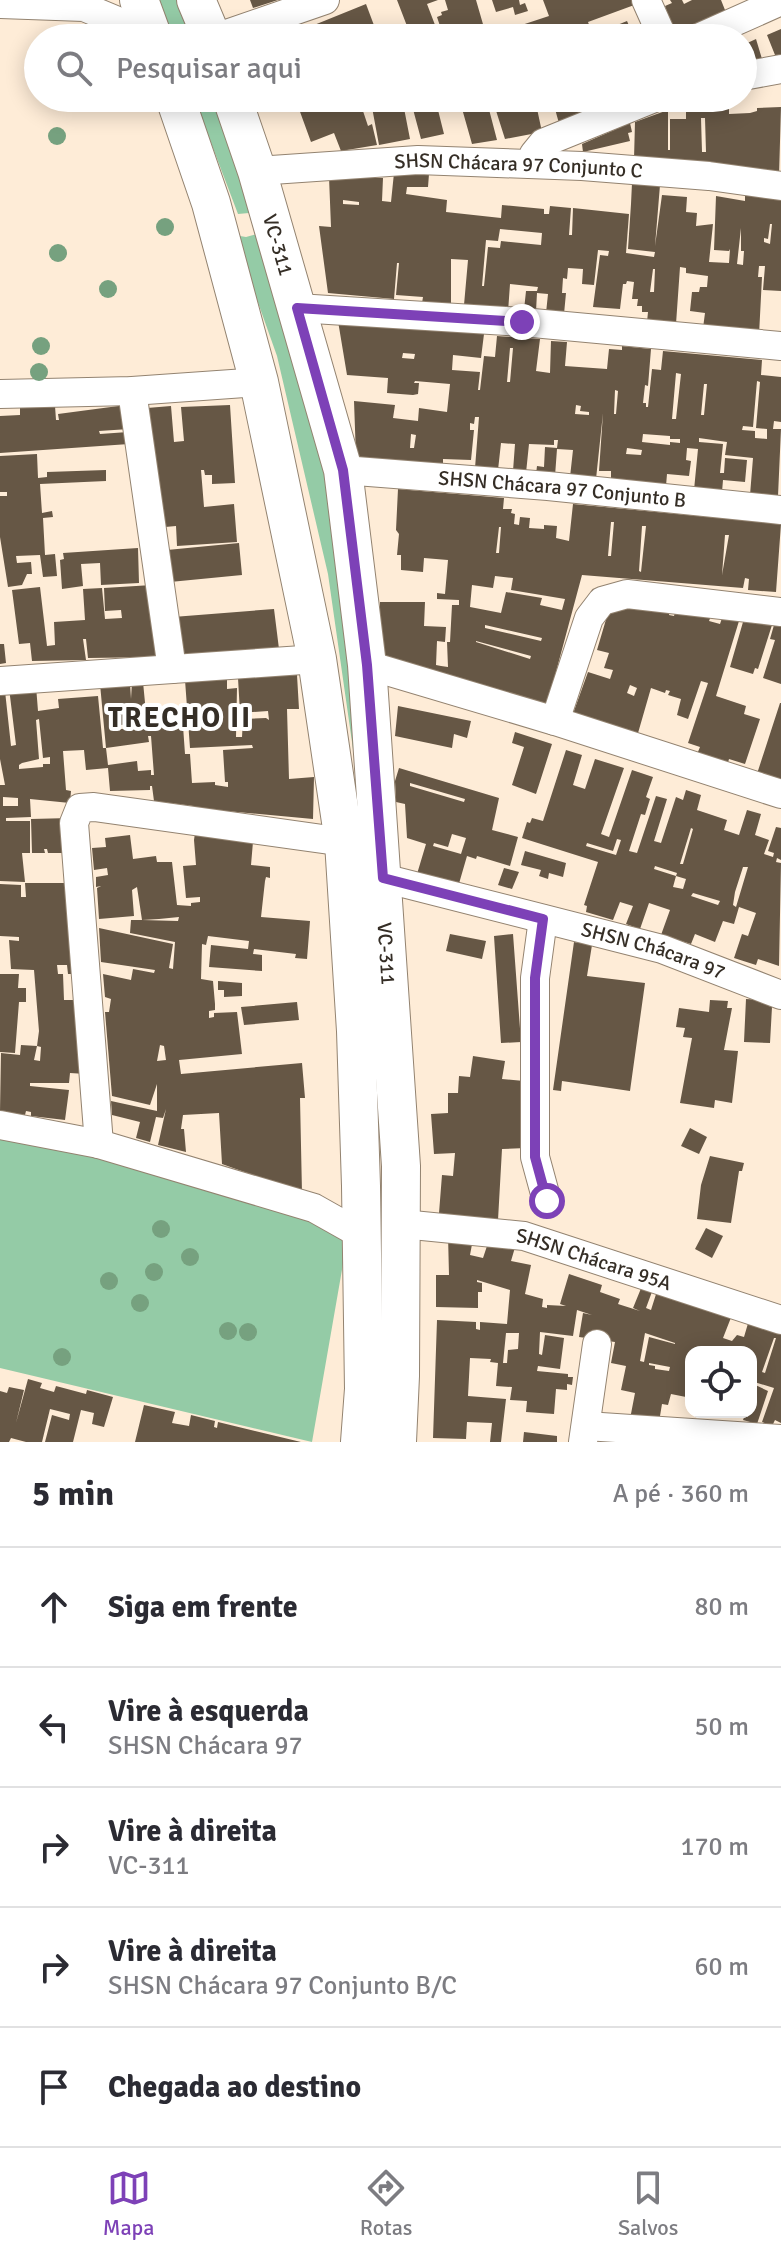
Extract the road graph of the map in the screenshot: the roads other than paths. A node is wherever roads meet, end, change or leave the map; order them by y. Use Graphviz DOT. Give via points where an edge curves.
graph roads {
  1 [pos="196,0"];
  2 [pos="325,0"];
  3 [pos="646,0"];
  4 [pos="781,1"];
  5 [pos="0,4"];
  6 [pos="88,4"];
  7 [pos="148,24"];
  8 [pos="207,24"];
  9 [pos="254,24"];
  10 [pos="657,24"];
  11 [pos="729,24"];
  12 [pos="781,69"];
  13 [pos="757,73"];
  14 [pos="180,112"];
  15 [pos="237,112"];
  16 [pos="619,112"];
  17 [pos="531,164"];
  18 [pos="262,186"];
  19 [pos="781,186"];
  20 [pos="211,203"];
  21 [pos="297,308"];
  22 [pos="781,346"];
  23 [pos="259,382"];
  24 [pos="132,391"];
  25 [pos="0,394"];
  26 [pos="343,470"];
  27 [pos="781,510"];
  28 [pos="781,612"];
  29 [pos="317,659"];
  30 [pos="367,665"];
  31 [pos="172,669"];
  32 [pos="0,681"];
  33 [pos="555,721"];
  34 [pos="781,794"];
  35 [pos="344,842"];
  36 [pos="383,878"];
  37 [pos="543,919"];
  38 [pos="781,995"];
  39 [pos="0,1125"];
  40 [pos="99,1144"];
  41 [pos="361,1186"];
  42 [pos="547,1201"];
  43 [pos="314,1208"];
  44 [pos="402,1224"];
  45 [pos="362,1235"];
  46 [pos="781,1320"];
  47 [pos="597,1344"];
  48 [pos="585,1434"];
  49 [pos="781,1439"];
  50 [pos="360,1442"];
  51 [pos="397,1442"];
  1 -- 8 [label="main road"];
  2 -- 9 [label="street"];
  3 -- 10 [label="street"];
  4 -- 11 [label="street"];
  5 -- 6 [label="street"];
  6 -- 7 [label="street"];
  12 -- 13 [label="street"];
  14 -- 20 [label="main road"];
  15 -- 18 [label="main road, VC-311"];
  16 -- 17 [label="street" via="543,143"];
  17 -- 18 [label="street, SHSN Chácara 97 Conjunto C" via="418,160"];
  17 -- 19 [label="street, SHSN Chácara 97 Conjunto C"];
  18 -- 20 [label="main road" via="257,218 239,224 222,219"];
  18 -- 21 [label="main road, VC-311"];
  20 -- 23 [label="main road"];
  21 -- 22 [label="street"];
  21 -- 26 [label="main road, VC-311"];
  23 -- 24 [label="street"];
  23 -- 29 [label="main road"];
  24 -- 25 [label="street"];
  24 -- 31 [label="street"];
  26 -- 27 [label="street, SHSN Chácara 97 Conjunto B"];
  26 -- 30 [label="main road, VC-311"];
  28 -- 33 [label="street" via="627,594 602,601 589,618"];
  29 -- 31 [label="street"];
  29 -- 35 [label="main road"];
  30 -- 33 [label="street"];
  30 -- 36 [label="main road, VC-311"];
  31 -- 32 [label="street"];
  33 -- 34 [label="street"];
  35 -- 40 [label="street" via="80,808 74,823"];
  35 -- 41 [label="main road"];
  36 -- 37 [label="street, SHSN Chácara 97"];
  36 -- 44 [label="main road, VC-311"];
  37 -- 38 [label="street, SHSN Chácara 97" via="662,949"];
  37 -- 42 [label="street" via="535,978 535,1157"];
  39 -- 40 [label="street"];
  40 -- 43 [label="street"];
  41 -- 43 [label="street"];
  41 -- 45 [label="main road"];
  43 -- 45 [label="street"];
  44 -- 46 [label="street, SHSN Chácara 95A" via="524,1236"];
  44 -- 51 [label="main road, VC-311"];
  45 -- 50 [label="main road"];
  47 -- 48 [label="street"];
  48 -- 49 [label="street"];
}
